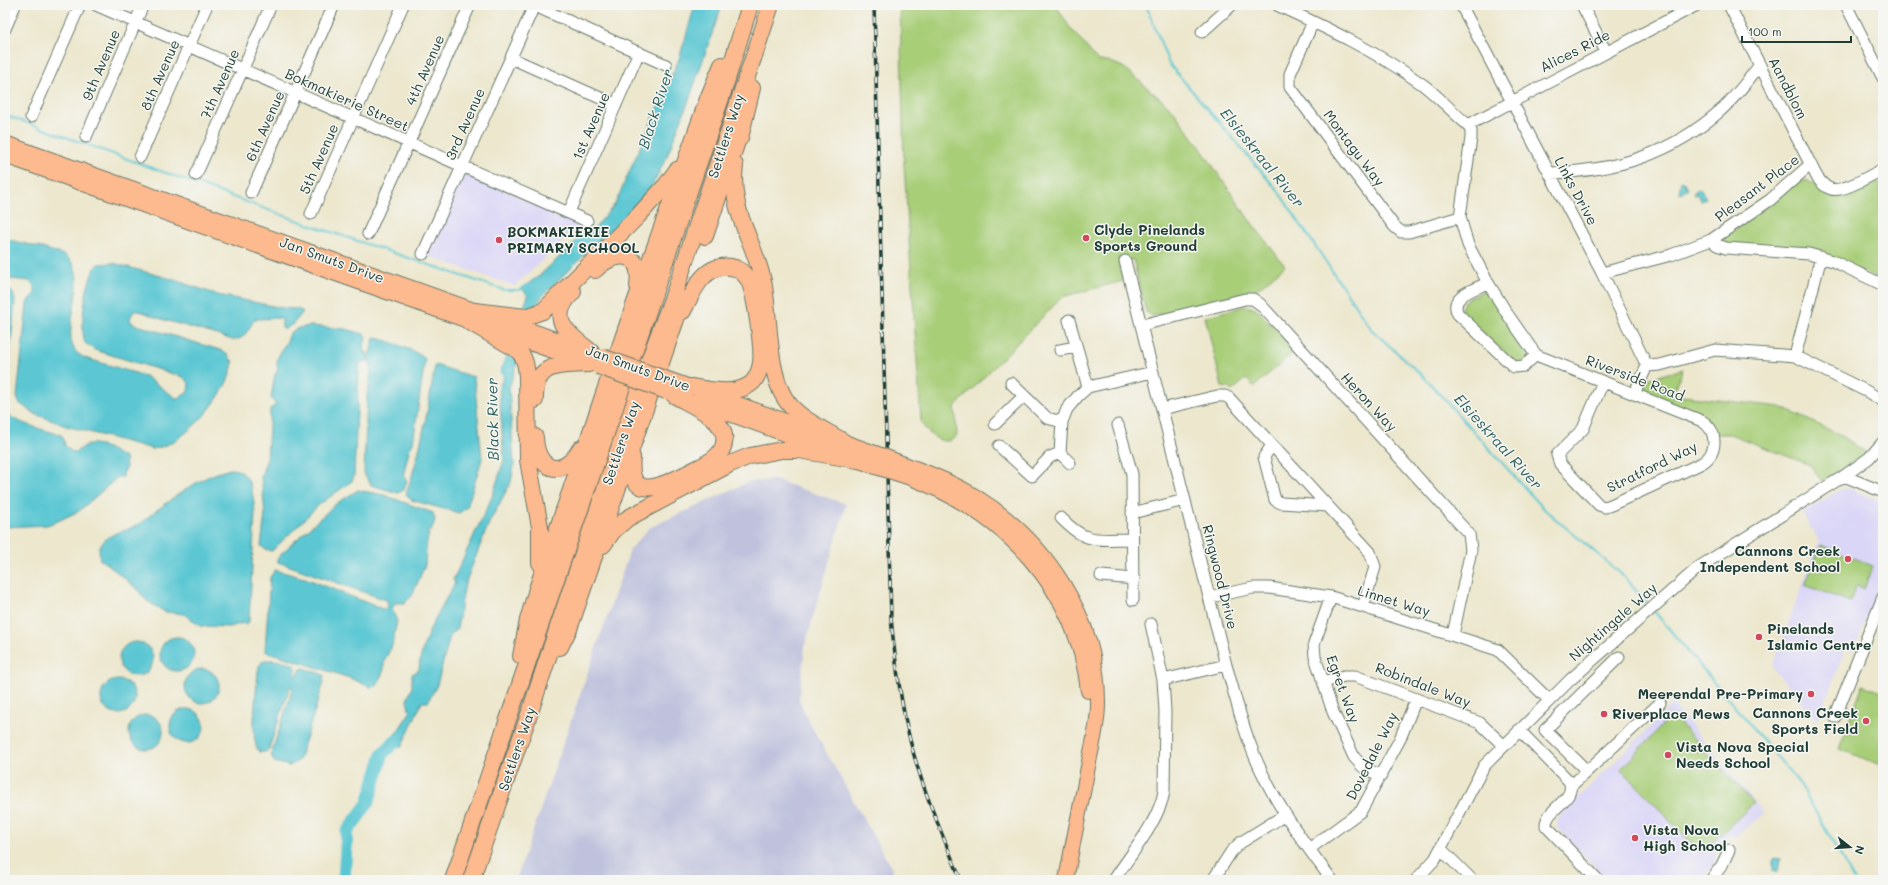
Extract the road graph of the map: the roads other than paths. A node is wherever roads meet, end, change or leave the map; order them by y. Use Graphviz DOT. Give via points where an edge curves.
graph roads {
  1 [pos="15,5"];
  2 [pos="80,5"];
  3 [pos="96,5"];
  4 [pos="143,5"];
  5 [pos="207,5"];
  6 [pos="271,5"];
  7 [pos="334,5"];
  8 [pos="403,5"];
  9 [pos="470,5"];
  10 [pos="533,5"];
  11 [pos="750,5"];
  12 [pos="771,5"];
  13 [pos="1232,5"];
  14 [pos="1277,5"];
  15 [pos="1461,5"];
  16 [pos="1582,5"];
  17 [pos="1729,5"];
  18 [pos="1846,5"];
  19 [pos="1694,6"];
  20 [pos="1314,22"];
  21 [pos="135,23"];
  22 [pos="744,24"];
  23 [pos="765,26"];
  24 [pos="5,29"];
  25 [pos="1202,32"];
  26 [pos="189,46"];
  27 [pos="640,52"];
  28 [pos="1606,52"];
  29 [pos="511,58"];
  30 [pos="666,65"];
  31 [pos="1760,65"];
  32 [pos="243,70"];
  33 [pos="1883,78"];
  34 [pos="295,93"];
  35 [pos="1510,101"];
  36 [pos="616,106"];
  37 [pos="30,117"];
  38 [pos="353,118"];
  39 [pos="1468,125"];
  40 [pos="742,127"];
  41 [pos="86,137"];
  42 [pos="5,143"];
  43 [pos="409,144"];
  44 [pos="691,146"];
  45 [pos="5,156"];
  46 [pos="140,156"];
  47 [pos="1811,164"];
  48 [pos="462,166"];
  49 [pos="1550,173"];
  50 [pos="1882,174"];
  51 [pos="196,175"];
  52 [pos="251,193"];
  53 [pos="569,212"];
  54 [pos="311,214"];
  55 [pos="1460,217"];
  56 [pos="587,221"];
  57 [pos="368,234"];
  58 [pos="1711,240"];
  59 [pos="423,254"];
  60 [pos="1821,257"];
  61 [pos="1125,261"];
  62 [pos="1602,273"];
  63 [pos="1488,283"];
  64 [pos="1883,285"];
  65 [pos="636,300"];
  66 [pos="471,316"];
  67 [pos="1069,320"];
  68 [pos="1142,325"];
  69 [pos="511,330"];
  70 [pos="670,338"];
  71 [pos="529,343"];
  72 [pos="1076,347"];
  73 [pos="1060,350"];
  74 [pos="1536,355"];
  75 [pos="1795,356"];
  76 [pos="595,360"];
  77 [pos="1647,366"];
  78 [pos="1153,372"];
  79 [pos="1603,382"];
  80 [pos="1011,383"];
  81 [pos="691,387"];
  82 [pos="1088,387"];
  83 [pos="670,389"];
  84 [pos="1634,394"];
  85 [pos="1024,396"];
  86 [pos="1883,401"];
  87 [pos="1162,409"];
  88 [pos="595,419"];
  89 [pos="1062,422"];
  90 [pos="995,424"];
  91 [pos="1118,425"];
  92 [pos="1714,437"];
  93 [pos="844,442"];
  94 [pos="633,446"];
  95 [pos="999,446"];
  96 [pos="1272,446"];
  97 [pos="1882,447"];
  98 [pos="1060,453"];
  99 [pos="858,460"];
  100 [pos="878,461"];
  101 [pos="1070,463"];
  102 [pos="1844,476"];
  103 [pos="1883,492"];
  104 [pos="1185,500"];
  105 [pos="1328,506"];
  106 [pos="1132,513"];
  107 [pos="1061,518"];
  108 [pos="1132,539"];
  109 [pos="591,566"];
  110 [pos="1101,576"];
  111 [pos="1134,579"];
  112 [pos="537,589"];
  113 [pos="1210,597"];
  114 [pos="1331,597"];
  115 [pos="1883,597"];
  116 [pos="1133,600"];
  117 [pos="1363,607"];
  118 [pos="1151,624"];
  119 [pos="1453,635"];
  120 [pos="1619,657"];
  121 [pos="1226,665"];
  122 [pos="1164,680"];
  123 [pos="1324,682"];
  124 [pos="1416,699"];
  125 [pos="1549,700"];
  126 [pos="1660,703"];
  127 [pos="531,709"];
  128 [pos="510,716"];
  129 [pos="1835,716"];
  130 [pos="1519,730"];
  131 [pos="1503,745"];
  132 [pos="1587,771"];
  133 [pos="1381,776"];
  134 [pos="1571,786"];
  135 [pos="1285,815"];
  136 [pos="1308,849"];
  137 [pos="1441,849"];
  138 [pos="1729,850"];
  139 [pos="453,880"];
  140 [pos="471,880"];
  141 [pos="1066,880"];
  142 [pos="1114,880"];
  143 [pos="1213,880"];
  144 [pos="1332,880"];
  145 [pos="1416,880"];
  146 [pos="1472,880"];
  147 [pos="1598,880"];
  148 [pos="1711,880"];
  1 -- 24 [label="street"];
  2 -- 37 [label="street"];
  3 -- 21 [label="street, Bokmakierie Street"];
  4 -- 21 [label="street, 9th Avenue"];
  5 -- 26 [label="street, 8th Avenue"];
  6 -- 32 [label="street, 7th Avenue"];
  7 -- 34 [label="street, 6th Avenue"];
  8 -- 38 [label="street, 5th Avenue"];
  9 -- 43 [label="street, 4th Avenue"];
  10 -- 27 [label="street"];
  10 -- 29 [label="street, 3rd Avenue"];
  11 -- 22 [label="highway, Settlers Way"];
  12 -- 23 [label="highway, Settlers Way"];
  13 -- 25 [label="street"];
  14 -- 20 [label="street"];
  15 -- 35 [label="street, Links Drive"];
  16 -- 28 [label="street"];
  17 -- 31 [label="street, Aandblom"];
  18 -- 33 [label="street"];
  19 -- 28 [label="street, Alices Ride"];
  20 -- 39 [label="street" via="1395,66 1423,85"];
  20 -- 55 [label="street, Montagu Way" via="1290,74 1290,87 1389,220 1397,230 1405,233"];
  21 -- 26 [label="street, Bokmakierie Street"];
  21 -- 41 [label="street, 9th Avenue"];
  22 -- 44 [label="highway" via="712,88"];
  22 -- 128 [label="highway, Settlers Way" via="719,106"];
  23 -- 40 [label="highway"];
  23 -- 127 [label="highway, Settlers Way"];
  26 -- 32 [label="street, Bokmakierie Street"];
  26 -- 46 [label="street, 8th Avenue"];
  27 -- 30 [label="street"];
  27 -- 36 [label="street, 1st Avenue"];
  28 -- 35 [label="street, Alices Ride"];
  29 -- 36 [label="street"];
  29 -- 48 [label="street, 3rd Avenue"];
  31 -- 47 [label="street, Aandblom"];
  31 -- 49 [label="street" via="1720,110 1702,126 1664,149 1617,166"];
  32 -- 34 [label="street, Bokmakierie Street"];
  32 -- 51 [label="street, 7th Avenue"];
  34 -- 38 [label="street, Bokmakierie Street"];
  34 -- 52 [label="street, 6th Avenue"];
  35 -- 39 [label="street, Alices Ride"];
  35 -- 49 [label="street, Links Drive"];
  36 -- 53 [label="street, 1st Avenue"];
  38 -- 43 [label="street, Bokmakierie Street"];
  38 -- 54 [label="street, 5th Avenue"];
  39 -- 55 [label="street" via="1471,138"];
  40 -- 70 [label="highway"];
  40 -- 93 [label="highway" via="734,174 735,193 739,215 762,278 778,382 786,401 798,414"];
  42 -- 66 [label="main road, Jan Smuts Drive"];
  43 -- 48 [label="street, Bokmakierie Street"];
  43 -- 57 [label="street, 4th Avenue"];
  44 -- 65 [label="highway"];
  44 -- 69 [label="highway" via="662,190 558,297 538,314 529,316"];
  45 -- 66 [label="main road, Jan Smuts Drive"];
  47 -- 50 [label="street, Pleasant Place" via="1822,183 1832,189 1844,188"];
  47 -- 58 [label="street, Pleasant Place" via="1770,200"];
  48 -- 53 [label="street, Bokmakierie Street"];
  48 -- 59 [label="street, 3rd Avenue"];
  49 -- 62 [label="street, Links Drive"];
  53 -- 56 [label="street, Bokmakierie Street"];
  55 -- 63 [label="street" via="1468,244"];
  58 -- 60 [label="street, Pleasant Place" via="1726,248"];
  58 -- 62 [label="street, Pleasant Place" via="1671,255"];
  60 -- 64 [label="street, Pleasant Place"];
  60 -- 75 [label="street"];
  61 -- 68 [label="street, Ringwood Drive"];
  62 -- 77 [label="street, Links Drive"];
  63 -- 74 [label="street"];
  63 -- 74 [label="street" via="1459,298 1455,303 1458,314 1514,367 1524,366"];
  65 -- 76 [label="highway" via="638,269 631,260 621,256 603,262 567,298 560,312 562,326"];
  65 -- 88 [label="highway"];
  66 -- 69 [label="highway"];
  66 -- 69 [label="highway"];
  67 -- 72 [label="street"];
  68 -- 78 [label="street, Ringwood Drive"];
  68 -- 119 [label="street, Heron Way" via="1245,299 1253,299 1260,304 1465,527 1469,534 1471,550"];
  69 -- 71 [label="highway"];
  69 -- 71 [label="main road, Jan Smuts Drive"];
  70 -- 81 [label="highway" via="694,289 708,273 726,266 739,270 747,277 754,295 762,358 756,377 749,385 739,390"];
  70 -- 94 [label="highway"];
  71 -- 76 [label="main road, Jan Smuts Drive"];
  71 -- 112 [label="highway" via="525,363 529,474 541,534"];
  72 -- 73 [label="street"];
  72 -- 82 [label="street"];
  74 -- 79 [label="street, Riverside Road"];
  75 -- 77 [label="street" via="1715,350 1660,365"];
  75 -- 86 [label="street"];
  76 -- 83 [label="main road, Jan Smuts Drive, bridge"];
  76 -- 88 [label="highway" via="554,366 544,372 537,381 535,442 541,460 554,468 569,464"];
  77 -- 84 [label="street"];
  78 -- 82 [label="street"];
  78 -- 87 [label="street, Ringwood Drive"];
  79 -- 84 [label="street, Riverside Road"];
  79 -- 92 [label="street, Stratford Way" via="1582,429 1557,455 1560,464 1599,505 1611,505 1702,463 1709,456"];
  80 -- 85 [label="street"];
  81 -- 83 [label="main road, Jan Smuts Drive"];
  81 -- 93 [label="main road, Jan Smuts Drive"];
  82 -- 89 [label="street" via="1068,409"];
  83 -- 94 [label="highway" via="719,425 724,439 720,452 709,461 666,484 650,489 638,484 632,475"];
  83 -- 99 [label="main road, Jan Smuts Drive"];
  84 -- 92 [label="street, Riverside Road" via="1702,421 1712,430"];
  85 -- 89 [label="street" via="1047,418"];
  85 -- 90 [label="street"];
  87 -- 96 [label="street" via="1224,396 1235,404"];
  87 -- 104 [label="street, Ringwood Drive"];
  88 -- 112 [label="highway"];
  89 -- 98 [label="street"];
  91 -- 106 [label="street" via="1132,474"];
  93 -- 100 [label="main road, Jan Smuts Drive"];
  94 -- 109 [label="highway"];
  95 -- 98 [label="street" via="1032,476 1050,457"];
  96 -- 105 [label="street"];
  96 -- 105 [label="street" via="1264,457 1276,500 1281,503"];
  97 -- 102 [label="street, Nightingale Way"];
  98 -- 101 [label="street"];
  99 -- 100 [label="main road, Jan Smuts Drive"];
  99 -- 109 [label="highway" via="799,450 771,451 745,457 628,518 613,531"];
  100 -- 141 [label="main road, Jan Smuts Drive, bridge" via="960,487 994,509 1032,543 1060,580 1083,624 1097,683 1096,726"];
  102 -- 103 [label="street"];
  102 -- 125 [label="street, Nightingale Way" via="1699,567"];
  104 -- 106 [label="street"];
  104 -- 113 [label="street, Ringwood Drive"];
  105 -- 117 [label="street" via="1370,552 1374,560 1374,576"];
  106 -- 108 [label="street"];
  107 -- 108 [label="street" via="1074,532 1089,539"];
  108 -- 111 [label="street"];
  109 -- 127 [label="highway" via="569,629"];
  110 -- 111 [label="street"];
  111 -- 116 [label="street"];
  112 -- 128 [label="highway" via="528,620"];
  113 -- 114 [label="street, Linnet Way" via="1253,588 1269,588"];
  113 -- 121 [label="street, Ringwood Drive"];
  114 -- 117 [label="street, Linnet Way"];
  114 -- 123 [label="street, Egret Way" via="1314,644 1315,657"];
  115 -- 129 [label="street"];
  117 -- 119 [label="street, Linnet Way"];
  118 -- 122 [label="street"];
  119 -- 125 [label="street, Linnet Way" via="1498,650"];
  120 -- 132 [label="street" via="1545,730"];
  121 -- 122 [label="street"];
  121 -- 135 [label="street, Ringwood Drive" via="1250,746"];
  122 -- 142 [label="street" via="1163,801 1157,815"];
  123 -- 124 [label="street, Robindale Way" via="1344,676 1355,676"];
  123 -- 133 [label="street, Egret Way" via="1333,712 1358,763"];
  124 -- 131 [label="street, Robindale Way" via="1480,723"];
  124 -- 133 [label="street, Dovedale Way"];
  125 -- 130 [label="street, Nightingale Way"];
  126 -- 132 [label="street"];
  127 -- 140 [label="highway, Settlers Way"];
  128 -- 139 [label="highway, Settlers Way"];
  130 -- 131 [label="street, Nightingale Way"];
  130 -- 134 [label="street"];
  131 -- 137 [label="street, Nightingale Way" via="1480,772"];
  132 -- 134 [label="street"];
  133 -- 136 [label="street, Dovedale Way" via="1361,811"];
  134 -- 147 [label="street" via="1567,797 1549,816 1546,826"];
  135 -- 136 [label="street, Ringwood Drive"];
  135 -- 143 [label="street" via="1240,843"];
  136 -- 144 [label="street, Ringwood Drive"];
  137 -- 145 [label="street, Nightingale Way"];
  137 -- 146 [label="street"];
  138 -- 148 [label="street"];
}
